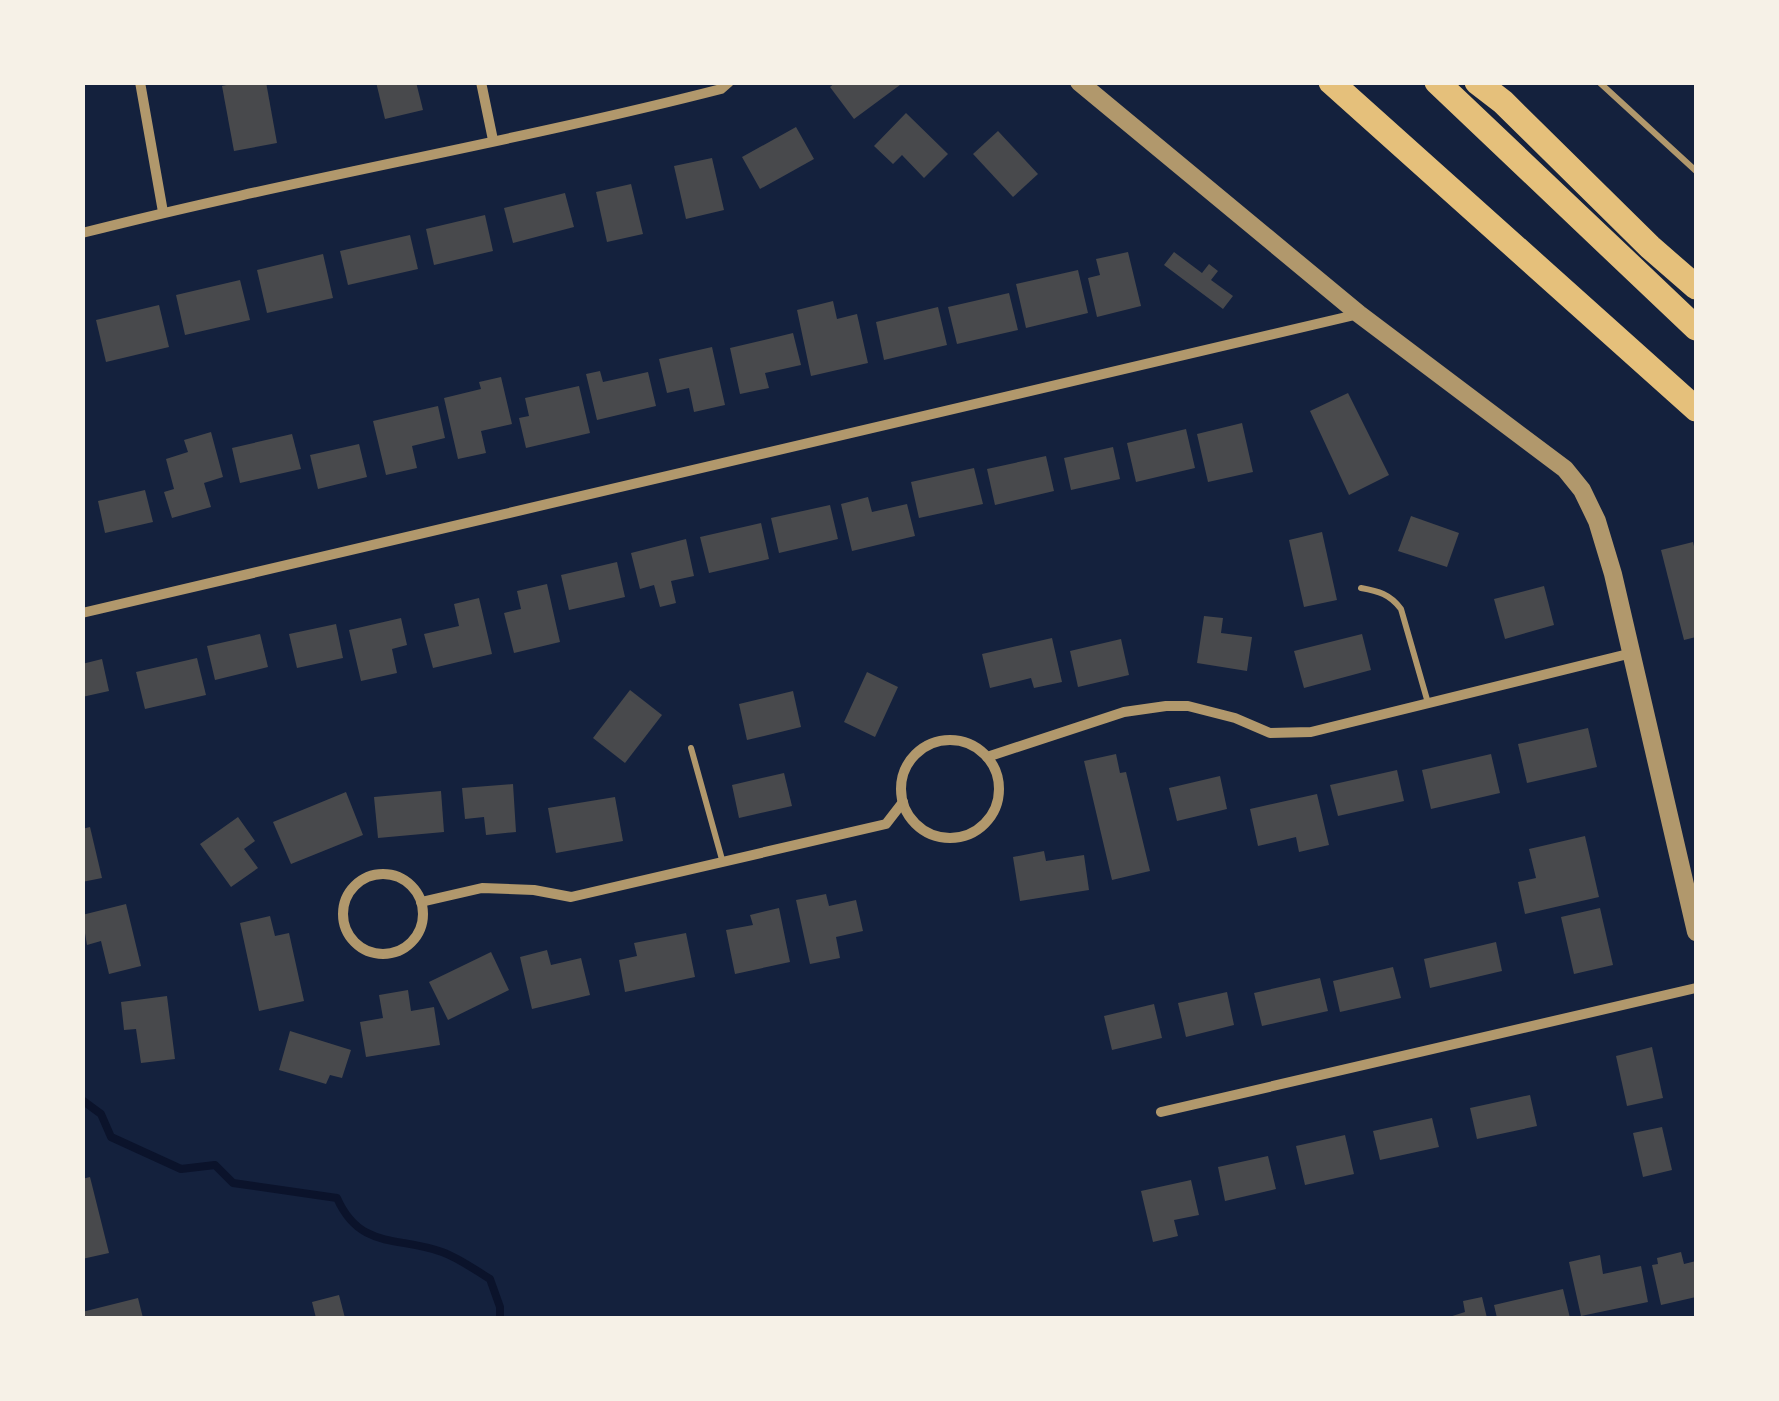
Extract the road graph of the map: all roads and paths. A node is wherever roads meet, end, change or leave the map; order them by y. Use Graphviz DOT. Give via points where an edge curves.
graph roads {
  1 [pos="140,82"];
  2 [pos="481,82"];
  3 [pos="729,82"];
  4 [pos="1079,82"];
  5 [pos="1331,82"];
  6 [pos="1436,82"];
  7 [pos="1477,82"];
  8 [pos="1599,82"];
  9 [pos="492,140"];
  10 [pos="1696,170"];
  11 [pos="163,212"];
  12 [pos="82,232"];
  13 [pos="1696,286"];
  14 [pos="1359,314"];
  15 [pos="1696,328"];
  16 [pos="1696,412"];
  17 [pos="1361,588"];
  18 [pos="82,613"];
  19 [pos="1632,653"];
  20 [pos="1428,703"];
  21 [pos="691,748"];
  22 [pos="987,757"];
  23 [pos="903,802"];
  24 [pos="723,864"];
  25 [pos="421,902"];
  26 [pos="1696,932"];
  27 [pos="1696,988"];
  28 [pos="1160,1112"];
  1 -- 11 [label="street"];
  2 -- 9 [label="street"];
  3 -- 9 [label="street" via="586,124"];
  4 -- 14 [label="street"];
  5 -- 16 [label="highway"];
  6 -- 15 [label="highway"];
  7 -- 13 [label="highway"];
  8 -- 10 [label="lane"];
  9 -- 11 [label="street"];
  11 -- 12 [label="street"];
  14 -- 18 [label="street"];
  14 -- 19 [label="street" via="1532,442 1582,490 1598,521"];
  17 -- 20 [label="lane" via="1393,598 1400,609"];
  19 -- 20 [label="street"];
  19 -- 26 [label="street"];
  20 -- 22 [label="street" via="1310,732 1270,732 1188,706 1166,706 1124,712"];
  21 -- 24 [label="lane"];
  22 -- 23 [label="street" via="959,740 926,745 905,770"];
  22 -- 23 [label="street" via="1000,786 998,802 980,828 935,836"];
  23 -- 24 [label="street" via="886,824"];
  24 -- 25 [label="street" via="571,897 482,888"];
  25 -- 25 [label="street" via="395,876 370,877 350,892 347,930 365,950 391,954 414,940"];
  27 -- 28 [label="street"];
}
